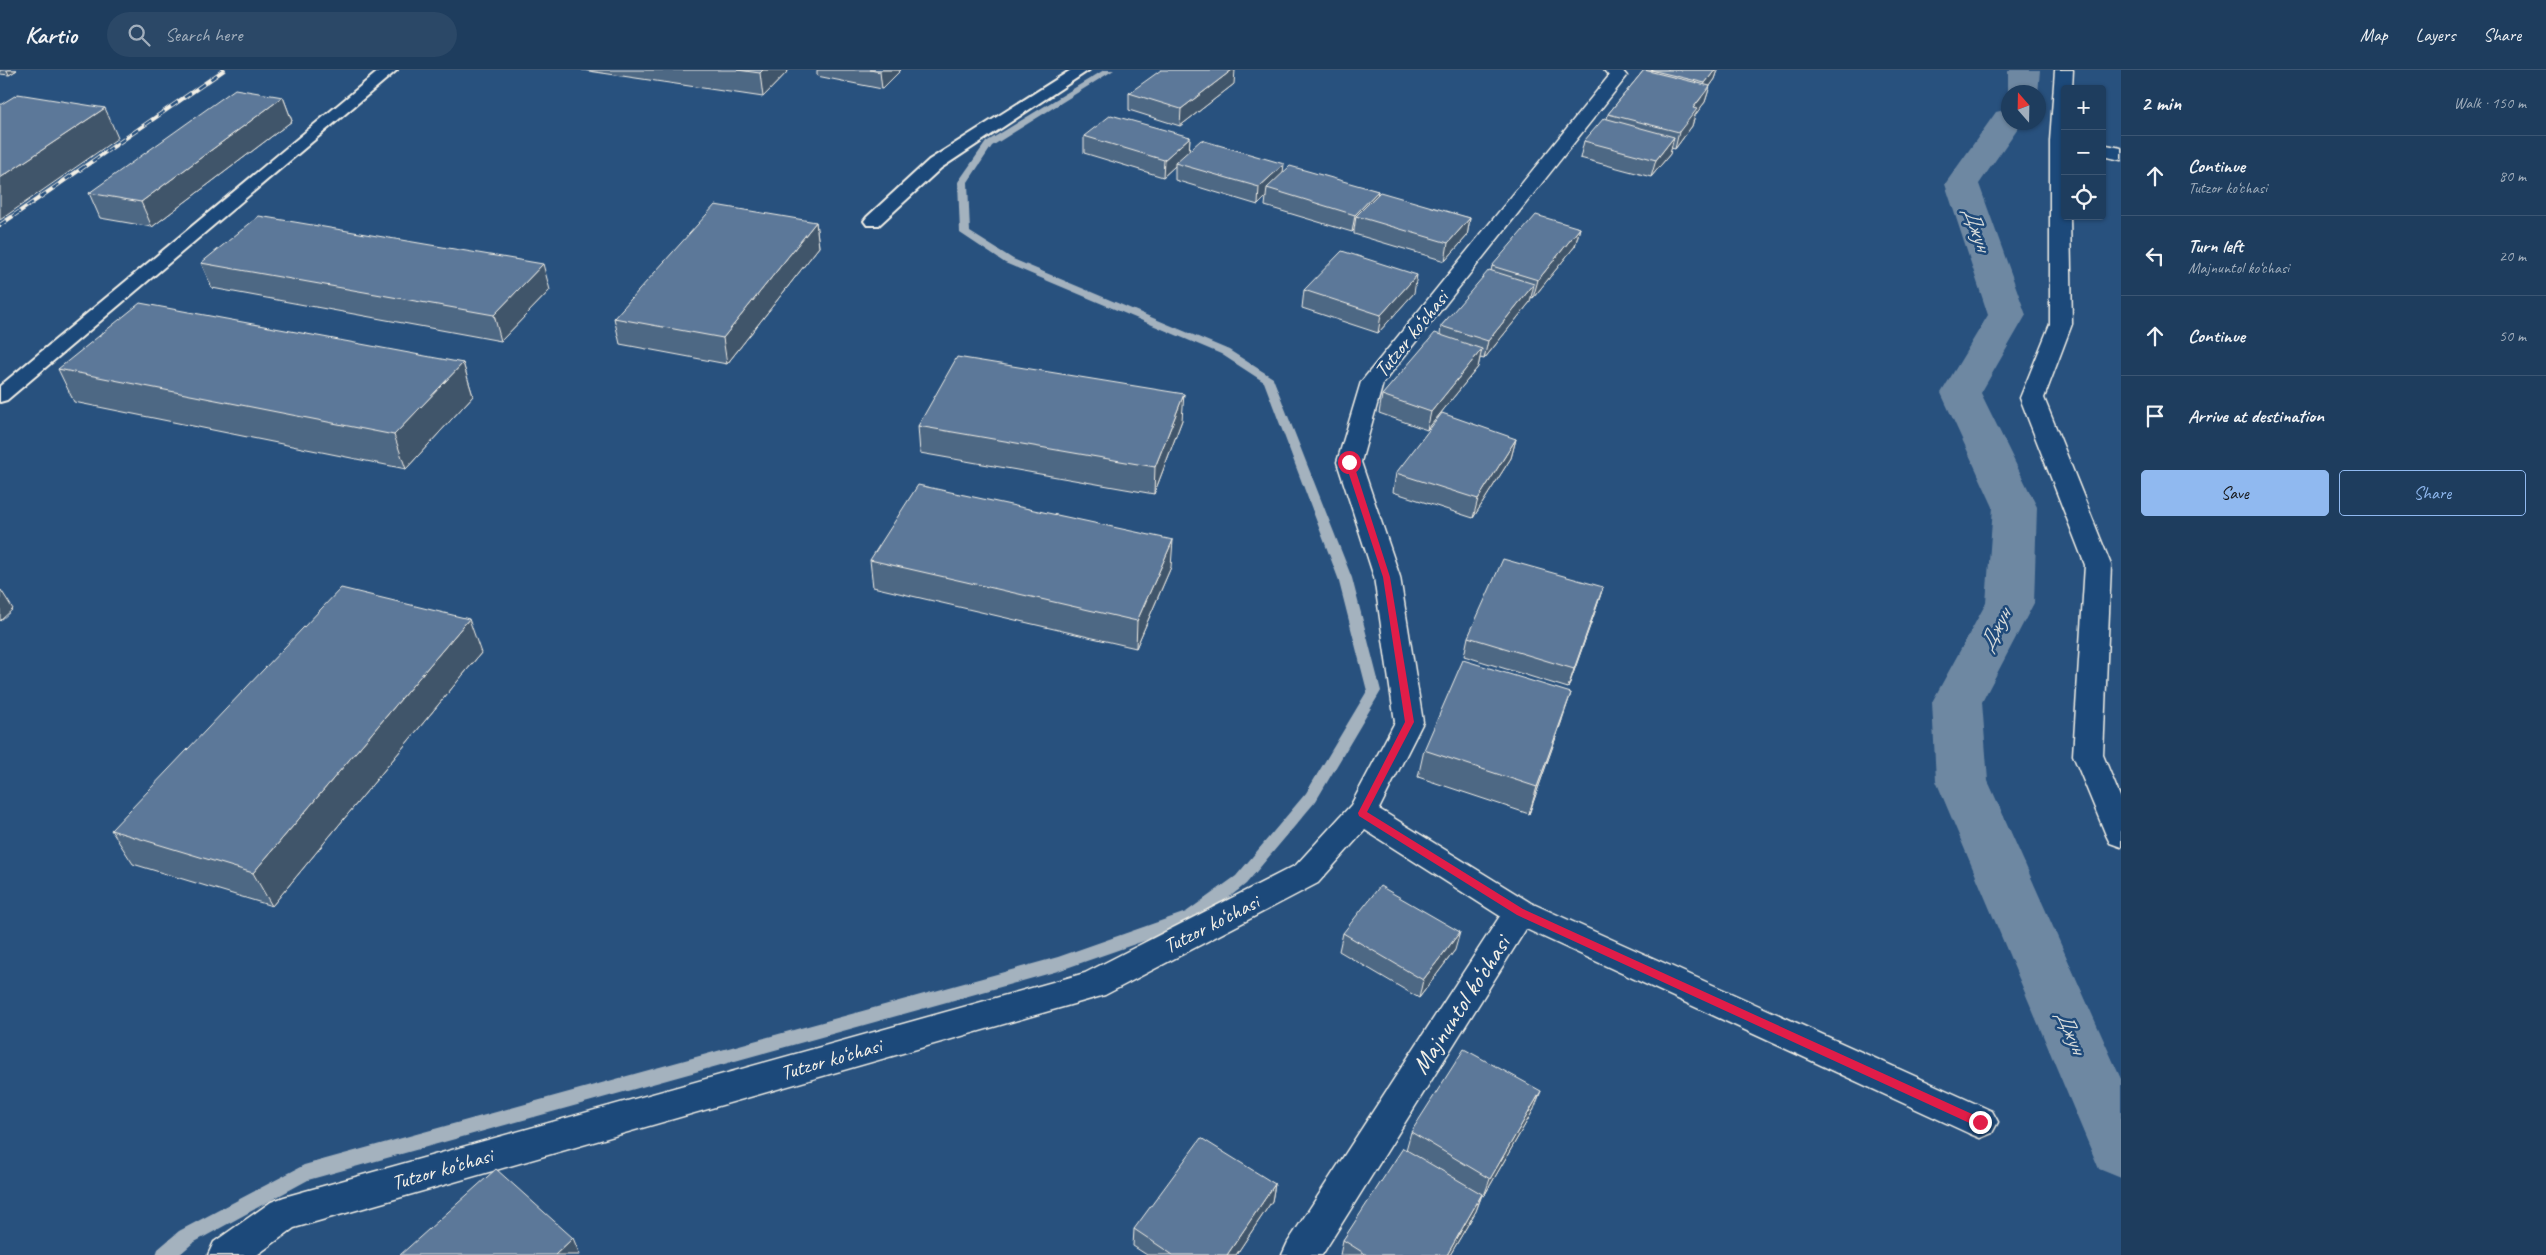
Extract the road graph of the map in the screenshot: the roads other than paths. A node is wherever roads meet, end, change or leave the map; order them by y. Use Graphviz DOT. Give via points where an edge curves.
graph roads {
  1 [pos="388,70"];
  2 [pos="1081,70"];
  3 [pos="1613,70"];
  4 [pos="2064,70"];
  5 [pos="2062,130"];
  6 [pos="2106,151"];
  7 [pos="2121,154"];
  8 [pos="2062,175"];
  9 [pos="873,221"];
  10 [pos="0,396"];
  11 [pos="1362,813"];
  12 [pos="2121,836"];
  13 [pos="1520,912"];
  14 [pos="1980,1122"];
  15 [pos="227,1255"];
  16 [pos="1301,1255"];
  1 -- 10 [label="lane"];
  2 -- 9 [label="lane" via="935,164"];
  3 -- 11 [label="street, Tutzor ko‘chasi" via="1618,76 1372,382 1349,462 1387,577 1409,722"];
  4 -- 5 [label="street"];
  6 -- 7 [label="street"];
  8 -- 12 [label="street" via="2061,324 2032,398 2098,566 2088,755"];
  11 -- 13 [label="street, Majnuntol ko‘chasi"];
  11 -- 15 [label="street, Tutzor ko‘chasi" via="1307,874 1093,985 284,1214"];
  13 -- 14 [label="street"];
  13 -- 16 [label="street, Majnuntol ko‘chasi"];
}
